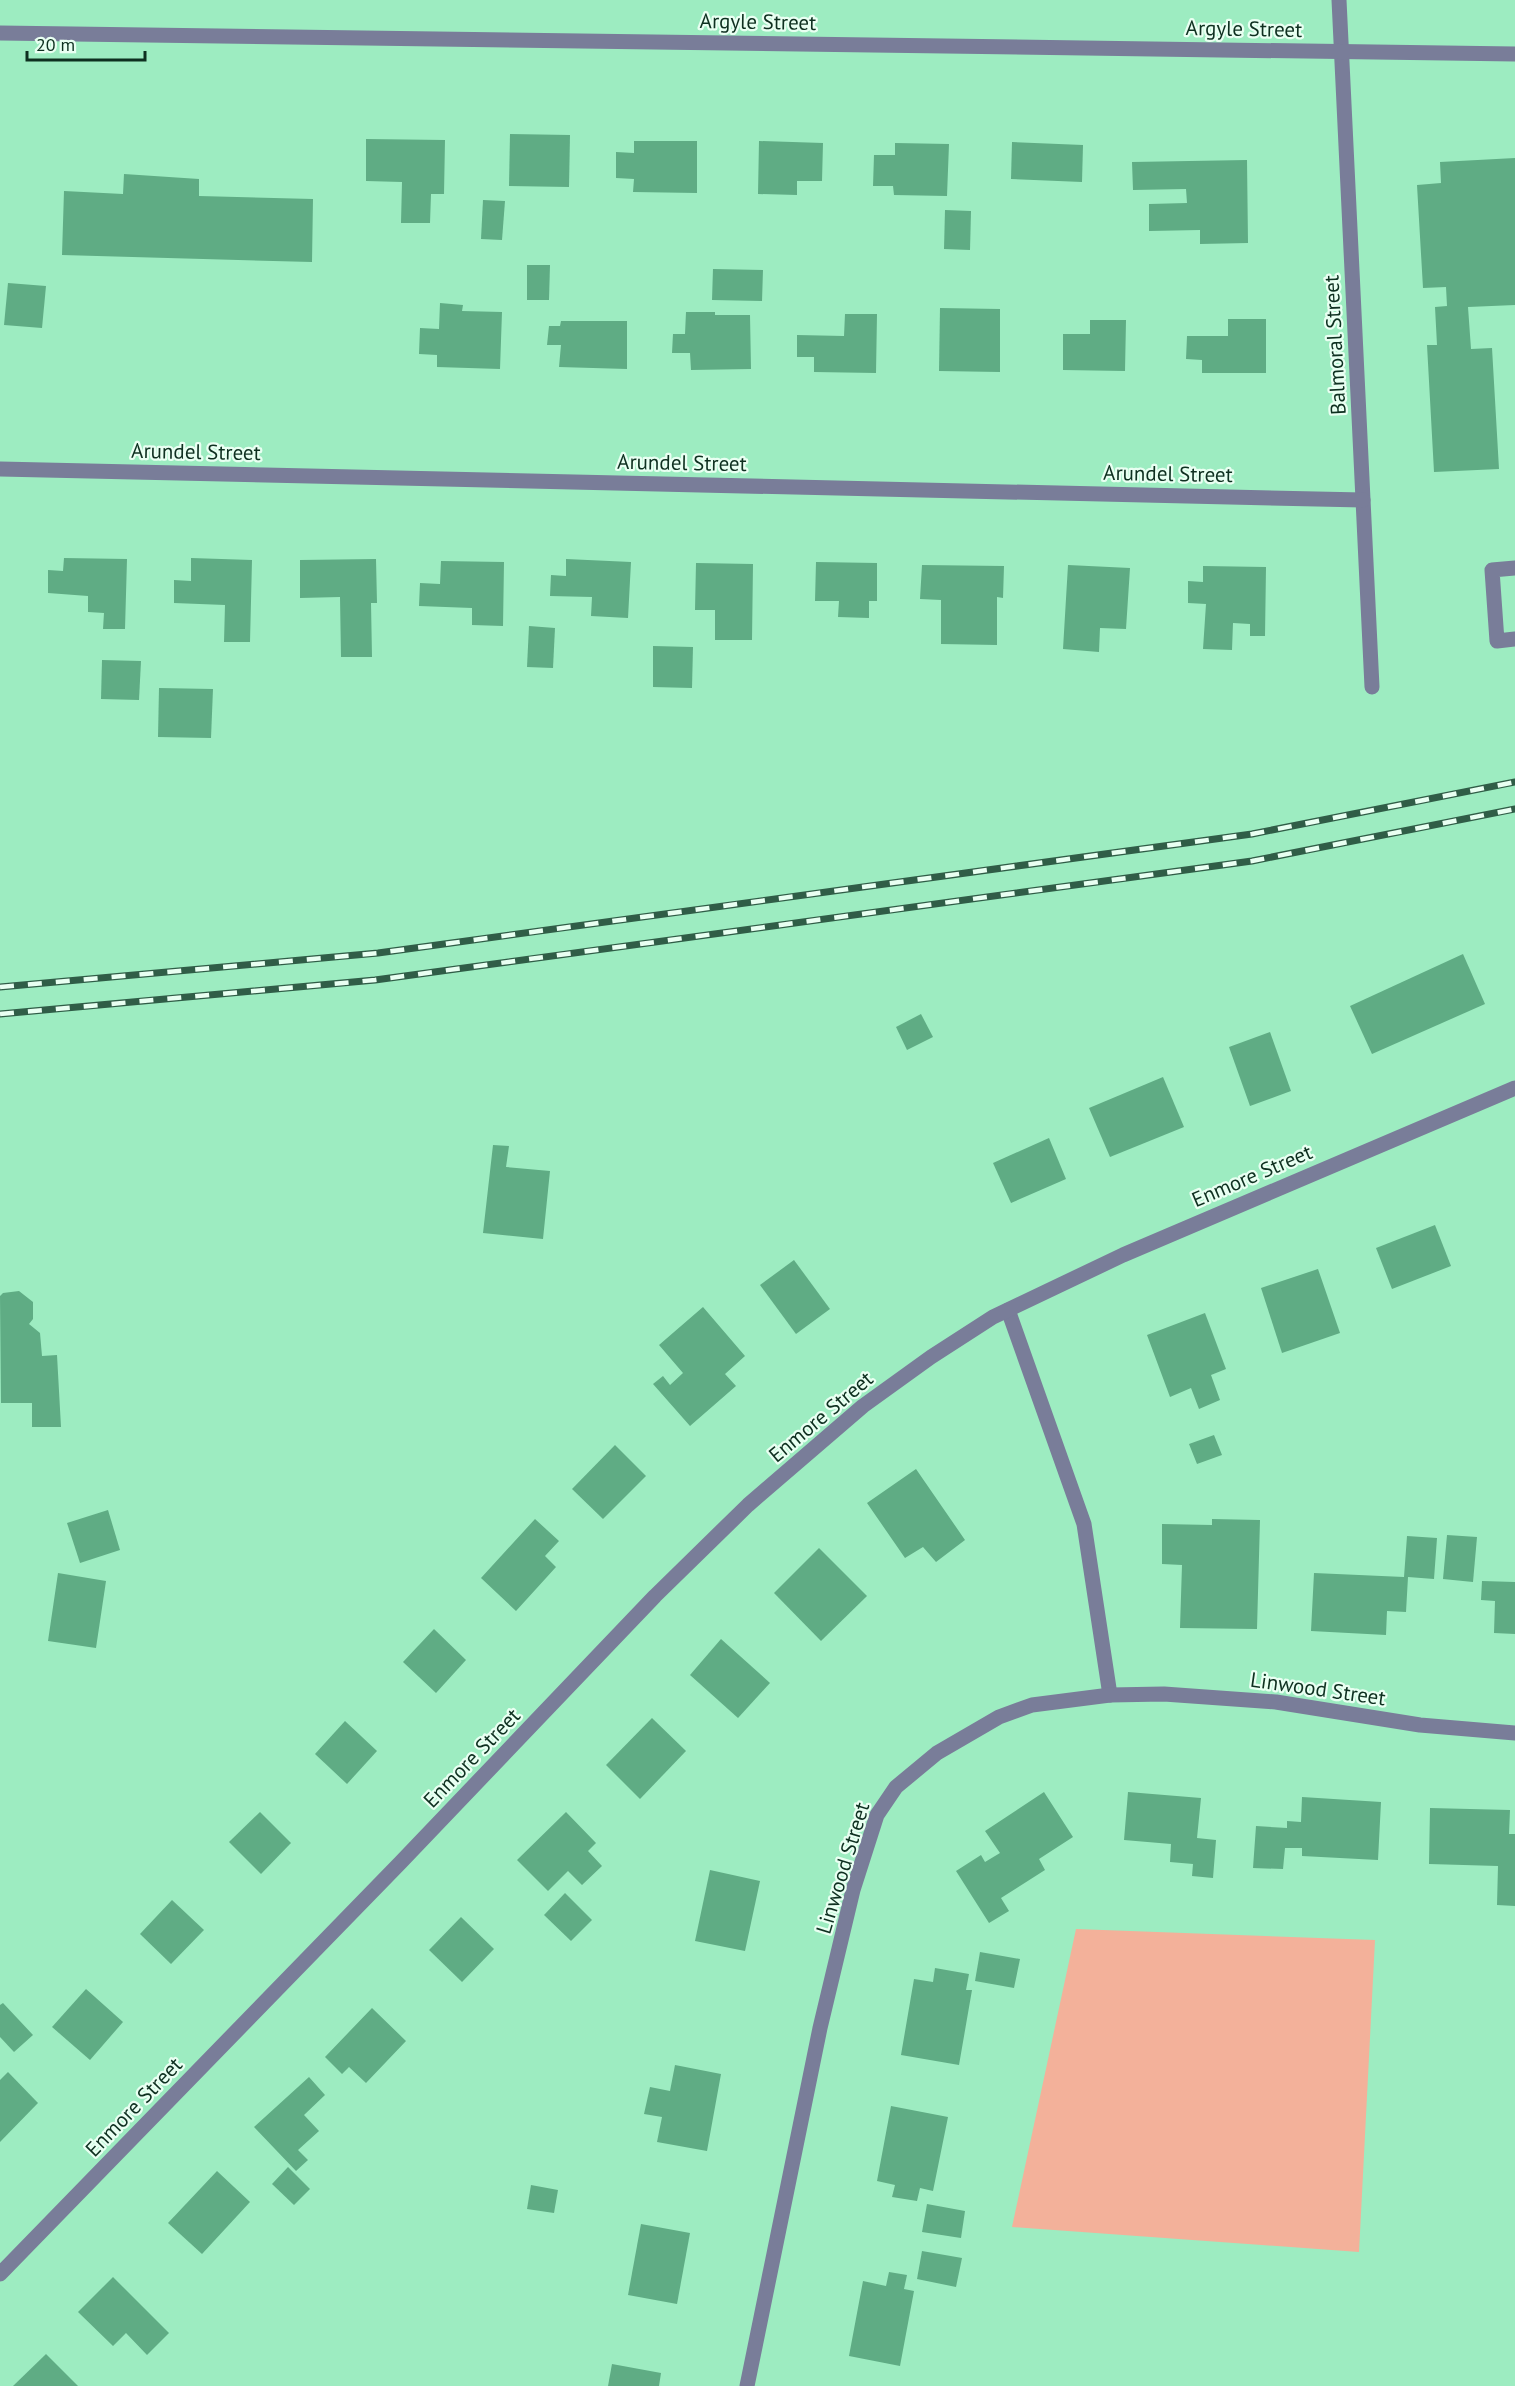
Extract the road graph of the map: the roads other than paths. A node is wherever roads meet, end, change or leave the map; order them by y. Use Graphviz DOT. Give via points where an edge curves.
graph roads {
  1 [pos="1339,0"];
  2 [pos="0,33"];
  3 [pos="1341,51"];
  4 [pos="1515,54"];
  5 [pos="0,469"];
  6 [pos="1364,500"];
  7 [pos="1515,568"];
  8 [pos="1515,639"];
  9 [pos="1372,687"];
  10 [pos="1515,1088"];
  11 [pos="1008,1310"];
  12 [pos="1110,1695"];
  13 [pos="1515,1732"];
  14 [pos="0,2274"];
  15 [pos="747,2386"];
  1 -- 3 [label="street, Balmoral Street"];
  2 -- 3 [label="street, Argyle Street"];
  3 -- 4 [label="street, Argyle Street"];
  3 -- 6 [label="street, Balmoral Street"];
  5 -- 6 [label="street, Arundel Street"];
  6 -- 9 [label="street, Balmoral Street"];
  7 -- 8 [label="street" via="1492,570 1497,641"];
  10 -- 11 [label="street, Enmore Street" via="1123,1255"];
  11 -- 12 [label="street" via="1084,1524"];
  11 -- 14 [label="street, Enmore Street" via="863,1406 748,1505 655,1596"];
  12 -- 13 [label="street, Linwood Street" via="1164,1694 1276,1702 1420,1725"];
  12 -- 15 [label="street, Linwood Street" via="1032,1705 999,1717 937,1753 896,1787 877,1815 853,1890 820,2028"];
}
